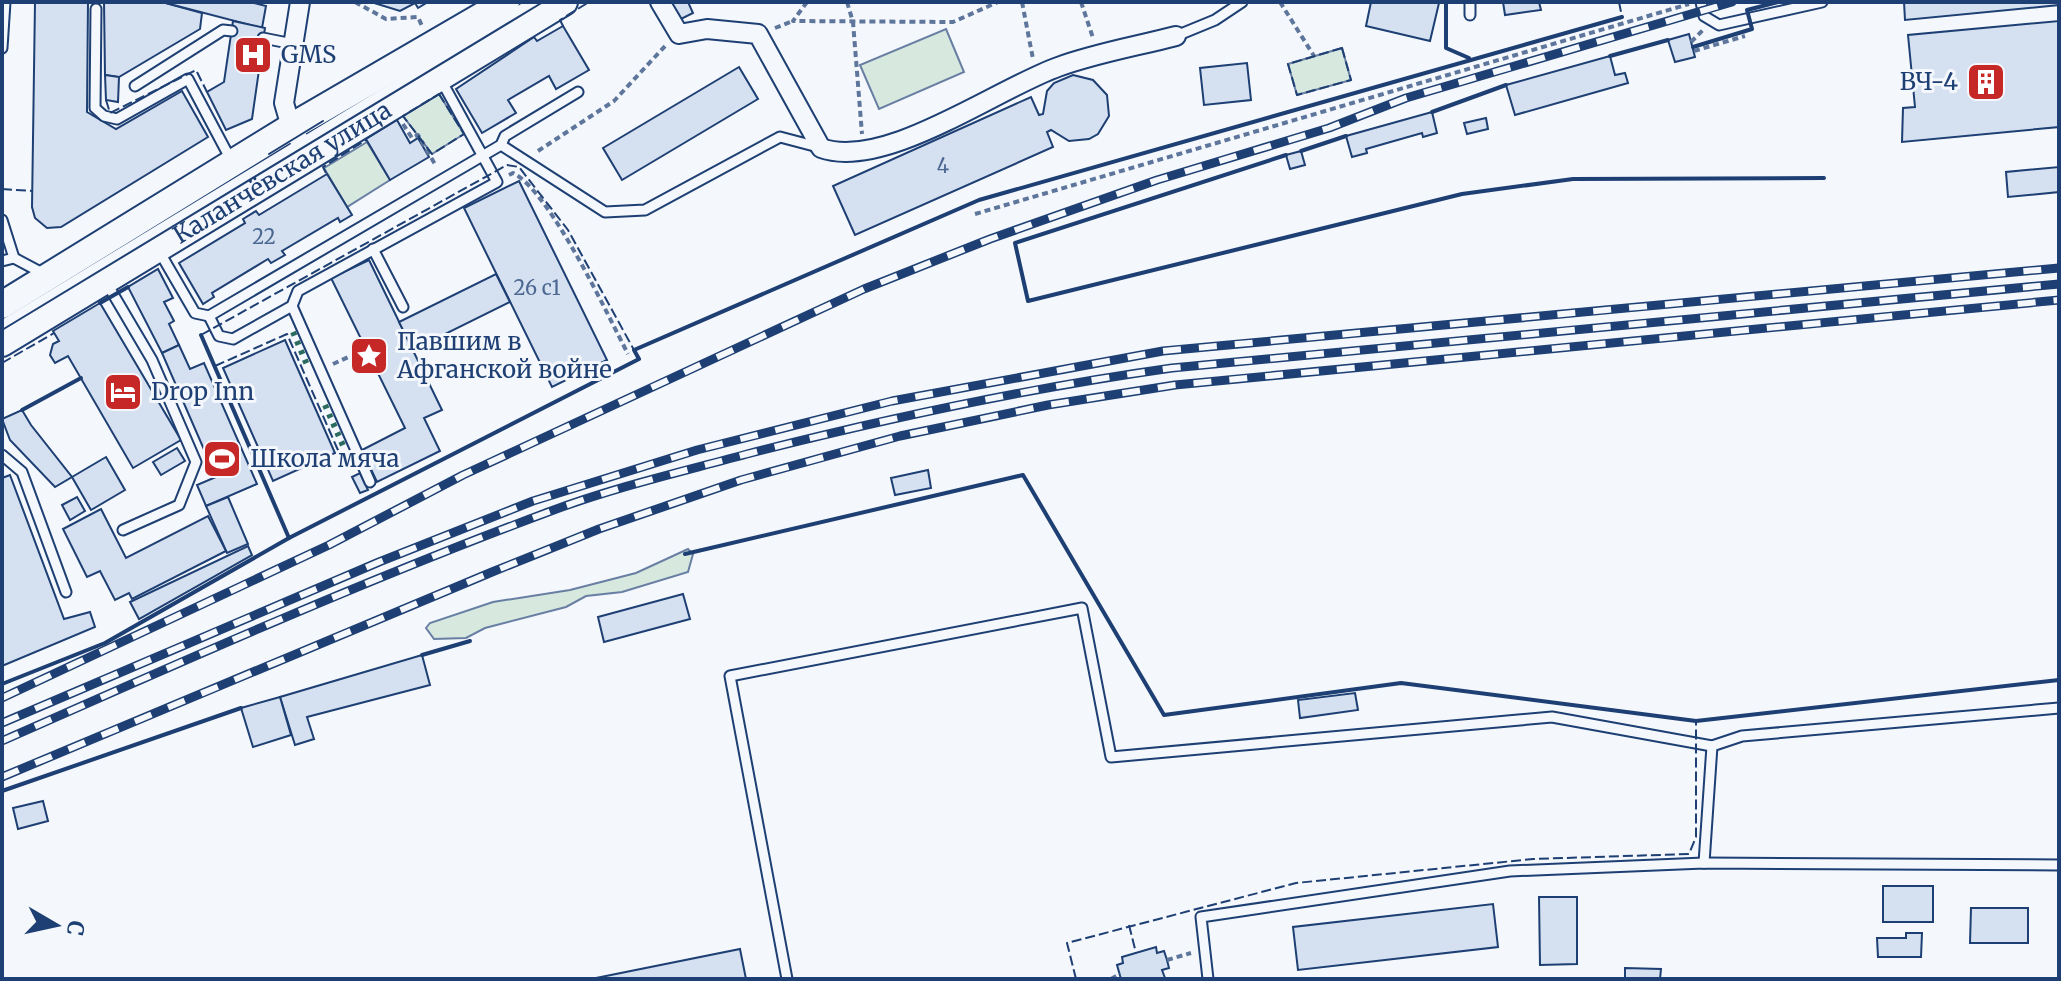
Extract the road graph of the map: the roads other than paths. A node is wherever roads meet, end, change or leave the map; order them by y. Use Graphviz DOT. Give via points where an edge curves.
graph roads {
  1 [pos="5,2"];
  2 [pos="300,2"];
  3 [pos="506,2"];
  4 [pos="533,2"];
  5 [pos="564,2"];
  6 [pos="660,2"];
  7 [pos="1242,2"];
  8 [pos="1470,2"];
  9 [pos="1698,2"];
  10 [pos="1822,2"];
  11 [pos="96,9"];
  12 [pos="1470,15"];
  13 [pos="232,31"];
  14 [pos="1176,36"];
  15 [pos="263,38"];
  16 [pos="293,44"];
  17 [pos="2,48"];
  18 [pos="439,77"];
  19 [pos="135,86"];
  20 [pos="578,92"];
  21 [pos="300,141"];
  22 [pos="501,145"];
  23 [pos="821,148"];
  24 [pos="482,156"];
  25 [pos="233,163"];
  26 [pos="3,226"];
  27 [pos="157,246"];
  28 [pos="373,249"];
  29 [pos="14,258"];
  30 [pos="2,261"];
  31 [pos="49,276"];
  32 [pos="104,279"];
  33 [pos="2,305"];
  34 [pos="292,306"];
  35 [pos="403,307"];
  36 [pos="209,316"];
  37 [pos="2,325"];
  38 [pos="2,343"];
  39 [pos="2,455"];
  40 [pos="370,482"];
  41 [pos="123,530"];
  42 [pos="66,592"];
  43 [pos="2059,708"];
  44 [pos="1712,746"];
  45 [pos="1704,863"];
  46 [pos="2059,865"];
  47 [pos="787,979"];
  48 [pos="1208,979"];
  1 -- 17 [label="lane"];
  2 -- 16 [label="street"];
  3 -- 21 [label="main road, Каланчёвская улица"];
  4 -- 21 [label="lane"];
  5 -- 18 [label="main road, Каланчёвская улица"];
  6 -- 23 [label="street" via="679,34 707,29 758,34"];
  7 -- 14 [label="lane"];
  8 -- 12 [label="lane"];
  9 -- 10 [label="lane" via="1710,22 1728,25"];
  11 -- 25 [label="lane" via="95,108 117,119 188,79"];
  13 -- 19 [label="lane" via="223,30"];
  14 -- 23 [label="street" via="1058,66 882,148 836,153"];
  15 -- 16 [label="lane"];
  16 -- 21 [label="street" via="284,93"];
  18 -- 21 [label="main road, Каланчёвская улица"];
  18 -- 24 [label="lane"];
  20 -- 22 [label="lane" via="505,136"];
  21 -- 25 [label="main road, Каланчёвская улица"];
  21 -- 27 [label="main road, Каланчёвская улица"];
  21 -- 37 [label="lane"];
  22 -- 23 [label="lane" via="605,212 645,210 780,137"];
  22 -- 24 [label="lane"];
  24 -- 28 [label="lane" via="497,182"];
  24 -- 36 [label="lane"];
  25 -- 31 [label="main road, Каланчёвская улица"];
  26 -- 29 [label="lane"];
  27 -- 32 [label="main road, Каланчёвская улица"];
  27 -- 36 [label="lane" via="195,313"];
  28 -- 34 [label="lane" via="298,291"];
  28 -- 35 [label="lane"];
  29 -- 30 [label="lane"];
  29 -- 31 [label="lane"];
  31 -- 33 [label="main road, Каланчёвская улица"];
  32 -- 38 [label="main road, Каланчёвская улица"];
  32 -- 41 [label="lane" via="152,360 196,462 179,505"];
  34 -- 36 [label="lane" via="233,339 219,336"];
  34 -- 40 [label="lane"];
  39 -- 42 [label="lane" via="22,472"];
  43 -- 44 [label="lane" via="1742,736"];
  44 -- 45 [label="lane"];
  44 -- 47 [label="lane" via="1552,717 1111,757 1082,608 730,676"];
  45 -- 46 [label="lane"];
  45 -- 48 [label="lane" via="1510,871 1201,917"];
}
